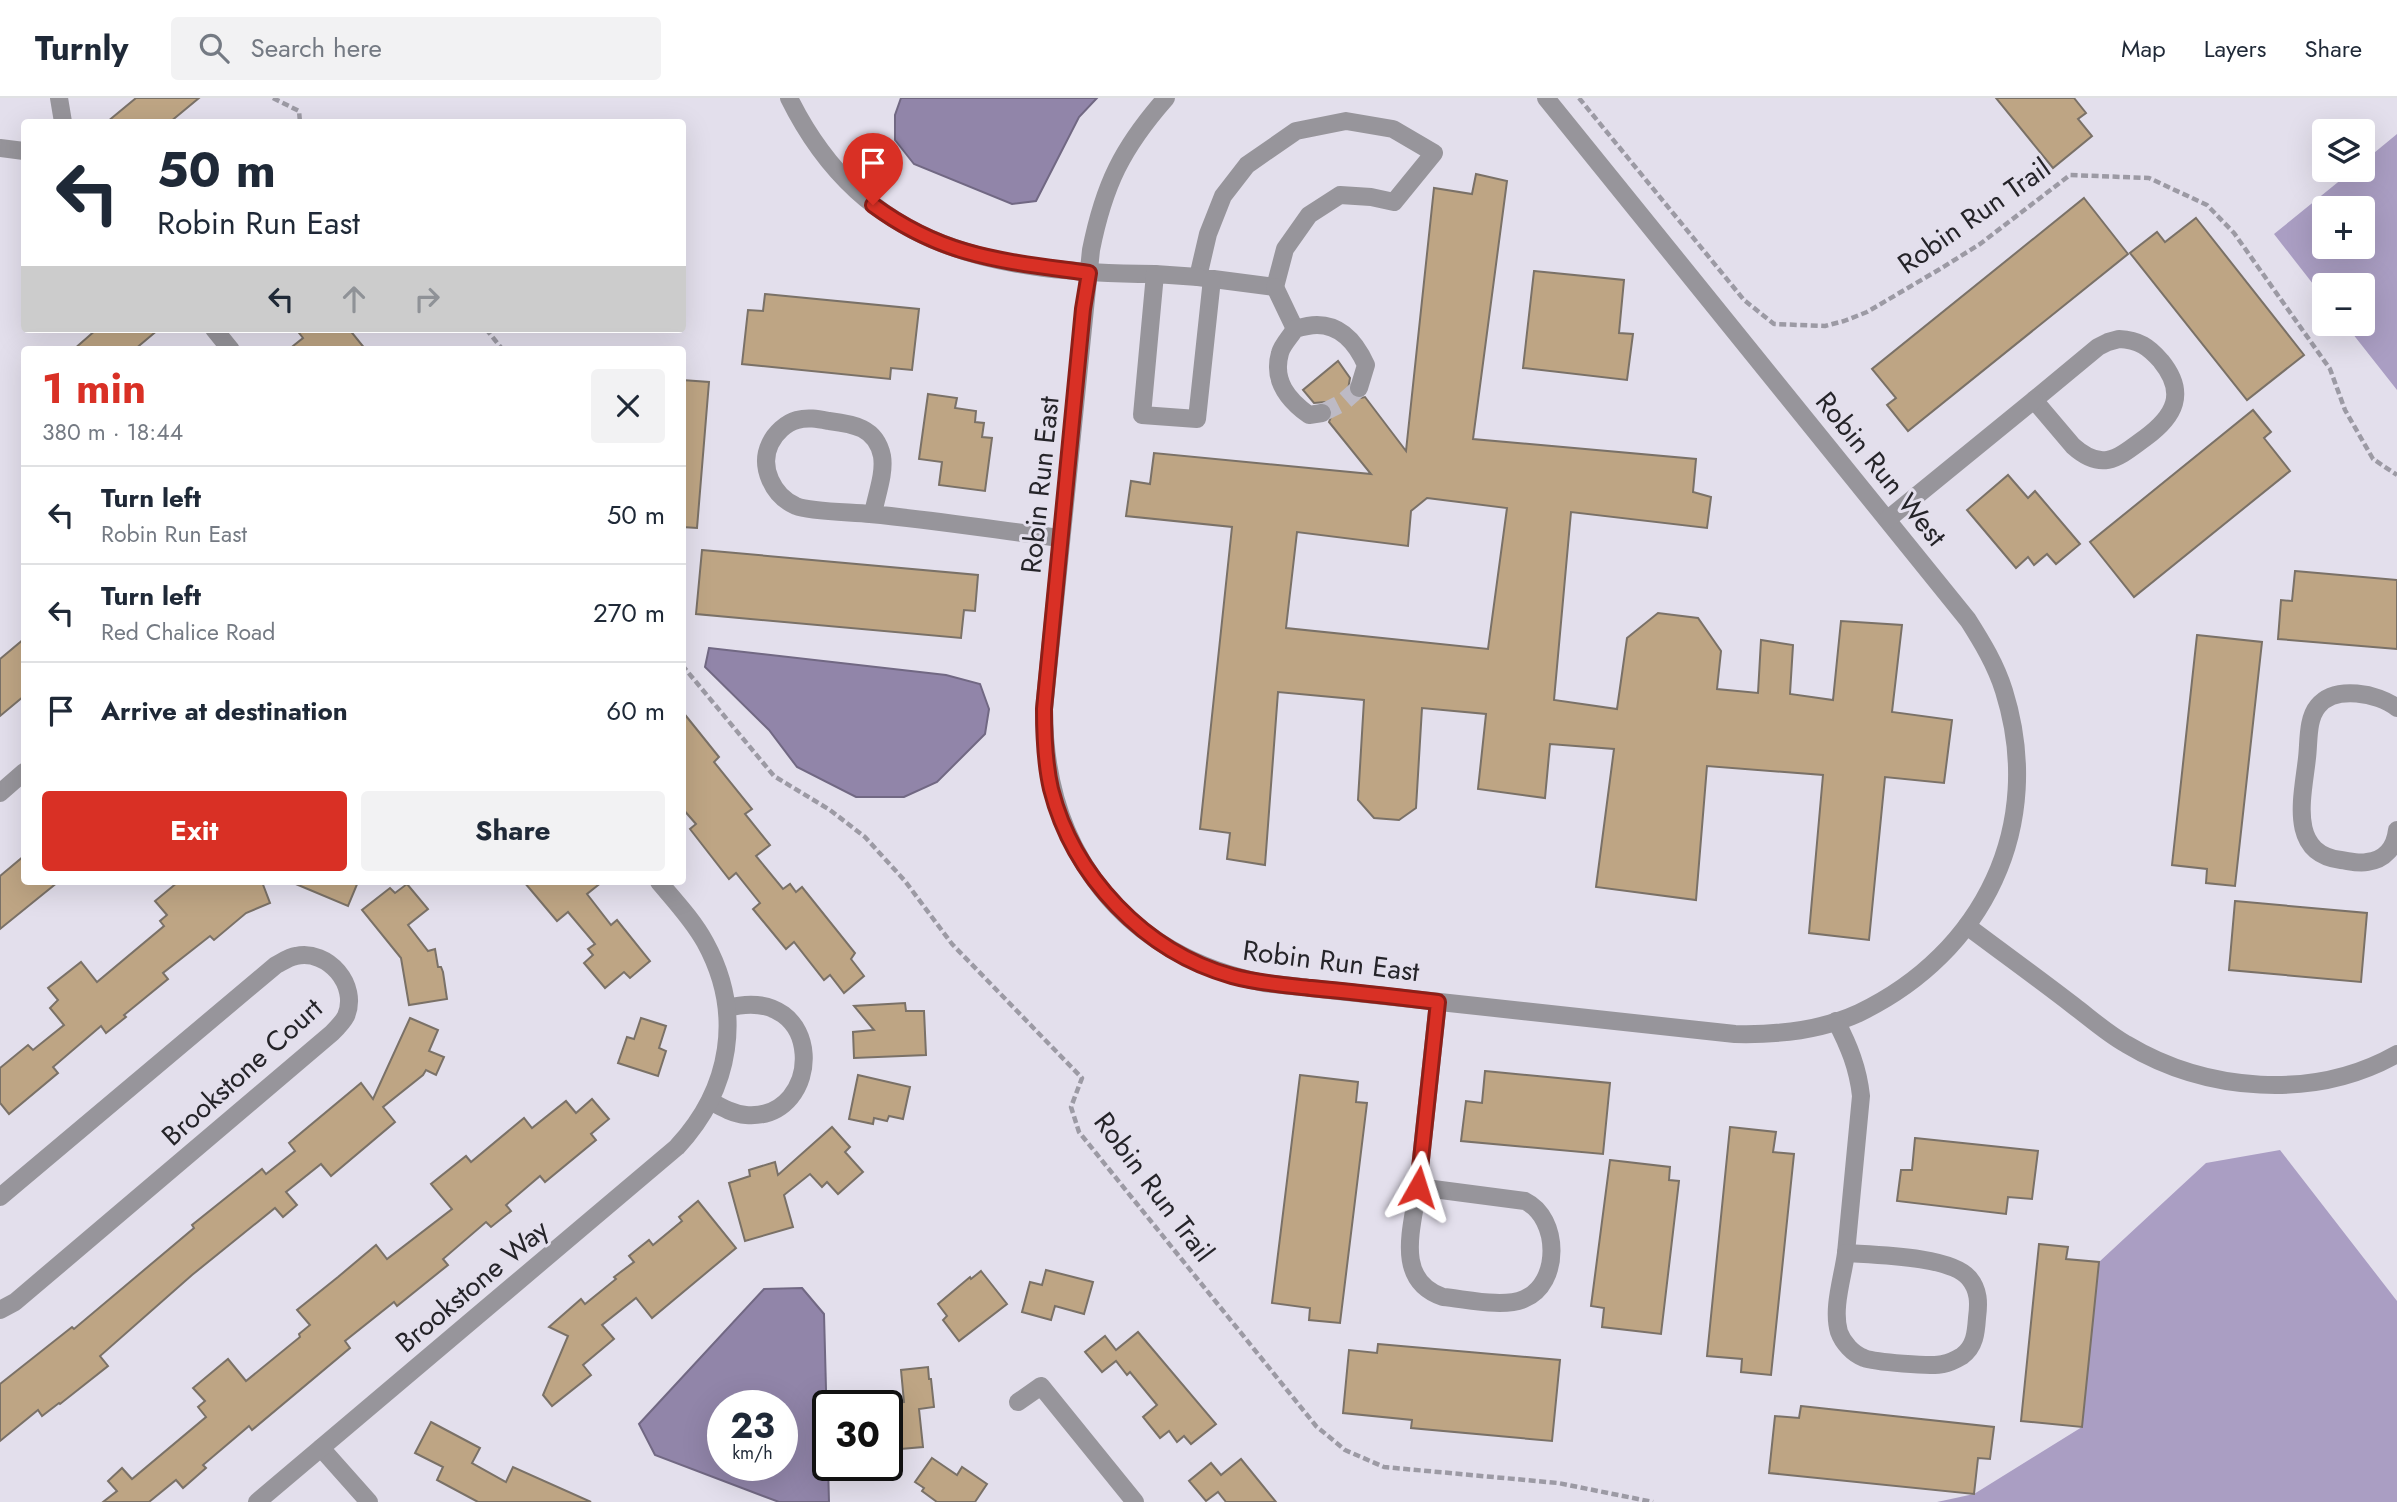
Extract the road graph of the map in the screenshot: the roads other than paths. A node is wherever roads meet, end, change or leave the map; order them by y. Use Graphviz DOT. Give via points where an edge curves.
graph roads {
  1 [pos="59,98"];
  2 [pos="789,98"];
  3 [pos="1167,98"];
  4 [pos="1546,98"];
  5 [pos="62,119"];
  6 [pos="3,148"];
  7 [pos="21,151"];
  8 [pos="1089,273"];
  9 [pos="1155,274"];
  10 [pos="1205,278"];
  11 [pos="1275,287"];
  12 [pos="1295,329"];
  13 [pos="1359,388"];
  14 [pos="2034,400"];
  15 [pos="1322,413"];
  16 [pos="873,514"];
  17 [pos="1888,519"];
  18 [pos="1061,538"];
  19 [pos="2397,708"];
  20 [pos="21,775"];
  21 [pos="0,793"];
  22 [pos="2396,842"];
  23 [pos="661,885"];
  24 [pos="1967,926"];
  25 [pos="1438,1002"];
  26 [pos="727,1008"];
  27 [pos="1836,1021"];
  28 [pos="2397,1054"];
  29 [pos="710,1101"];
  30 [pos="1418,1187"];
  31 [pos="0,1197"];
  32 [pos="1846,1253"];
  33 [pos="0,1310"];
  34 [pos="1018,1402"];
  35 [pos="321,1448"];
  36 [pos="257,1502"];
  37 [pos="369,1502"];
  38 [pos="1135,1502"];
  1 -- 5 [label="street"];
  2 -- 8 [label="street" via="839,174 873,205 912,231 987,258"];
  3 -- 8 [label="street" via="1135,135 1113,174 1098,217"];
  4 -- 17 [label="street, Robin Run West"];
  6 -- 7 [label="street"];
  8 -- 9 [label="street"];
  8 -- 18 [label="street, Robin Run East"];
  9 -- 10 [label="street"];
  9 -- 10 [label="street" via="1142,415 1197,419"];
  10 -- 11 [label="street"];
  10 -- 11 [label="street" via="1208,234 1223,196 1247,165 1296,131 1346,121 1393,129 1434,153 1394,202 1340,195 1309,215 1285,249"];
  11 -- 12 [label="street"];
  12 -- 13 [label="street" via="1319,324 1339,331 1357,346 1366,365"];
  12 -- 15 [label="street" via="1280,352 1278,378 1291,402 1309,415"];
  14 -- 14 [label="street" via="2098,347 2119,339 2151,349 2171,376 2176,393 2162,426 2117,459 2106,460 2081,453"];
  14 -- 17 [label="street"];
  16 -- 16 [label="street" via="798,507 781,497 766,471 767,451 784,426 810,418 855,424 865,430 882,457"];
  16 -- 18 [label="street"];
  17 -- 24 [label="street, Robin Run West" via="1974,629 1996,669 2010,711 2017,779 2009,834 1991,888"];
  18 -- 25 [label="street, Robin Run East" via="1044,709 1047,765 1072,842 1108,897 1160,943 1231,976"];
  19 -- 22 [label="street" via="2387,700 2351,694 2339,694 2319,705 2312,720 2301,816 2307,839 2330,858 2366,863 2381,858"];
  20 -- 21 [label="street"];
  23 -- 26 [label="street, Brookstone Way" via="704,940 719,972"];
  24 -- 27 [label="street, Robin Run East" via="1945,954 1909,984"];
  24 -- 28 [label="street" via="2124,1043 2191,1073 2235,1083 2291,1085 2335,1078"];
  25 -- 27 [label="street, Robin Run East" via="1735,1034 1780,1033"];
  25 -- 30 [label="street"];
  26 -- 29 [label="street, Brookstone Way" via="725,1057"];
  26 -- 29 [label="street" via="755,1004 783,1015 802,1040 803,1072 791,1096 774,1109 746,1115"];
  27 -- 32 [label="street" via="1851,1051 1861,1096"];
  29 -- 35 [label="street, Brookstone Way" via="677,1147"];
  30 -- 30 [label="street" via="1409,1257 1423,1286 1443,1297 1506,1303 1527,1298 1540,1287 1546,1278 1551,1241 1546,1221 1533,1206 1525,1201"];
  31 -- 33 [label="street, Brookstone Court" via="276,965 308,955 338,970 348,1004 346,1015 332,1033"];
  32 -- 32 [label="street" via="1837,1319 1840,1335 1851,1350 1871,1360 1936,1365 1966,1353 1975,1336 1979,1303 1965,1273 1944,1264"];
  34 -- 38 [label="street" via="1041,1386"];
  35 -- 36 [label="street, Brookstone Way"];
  35 -- 37 [label="street"];
}
